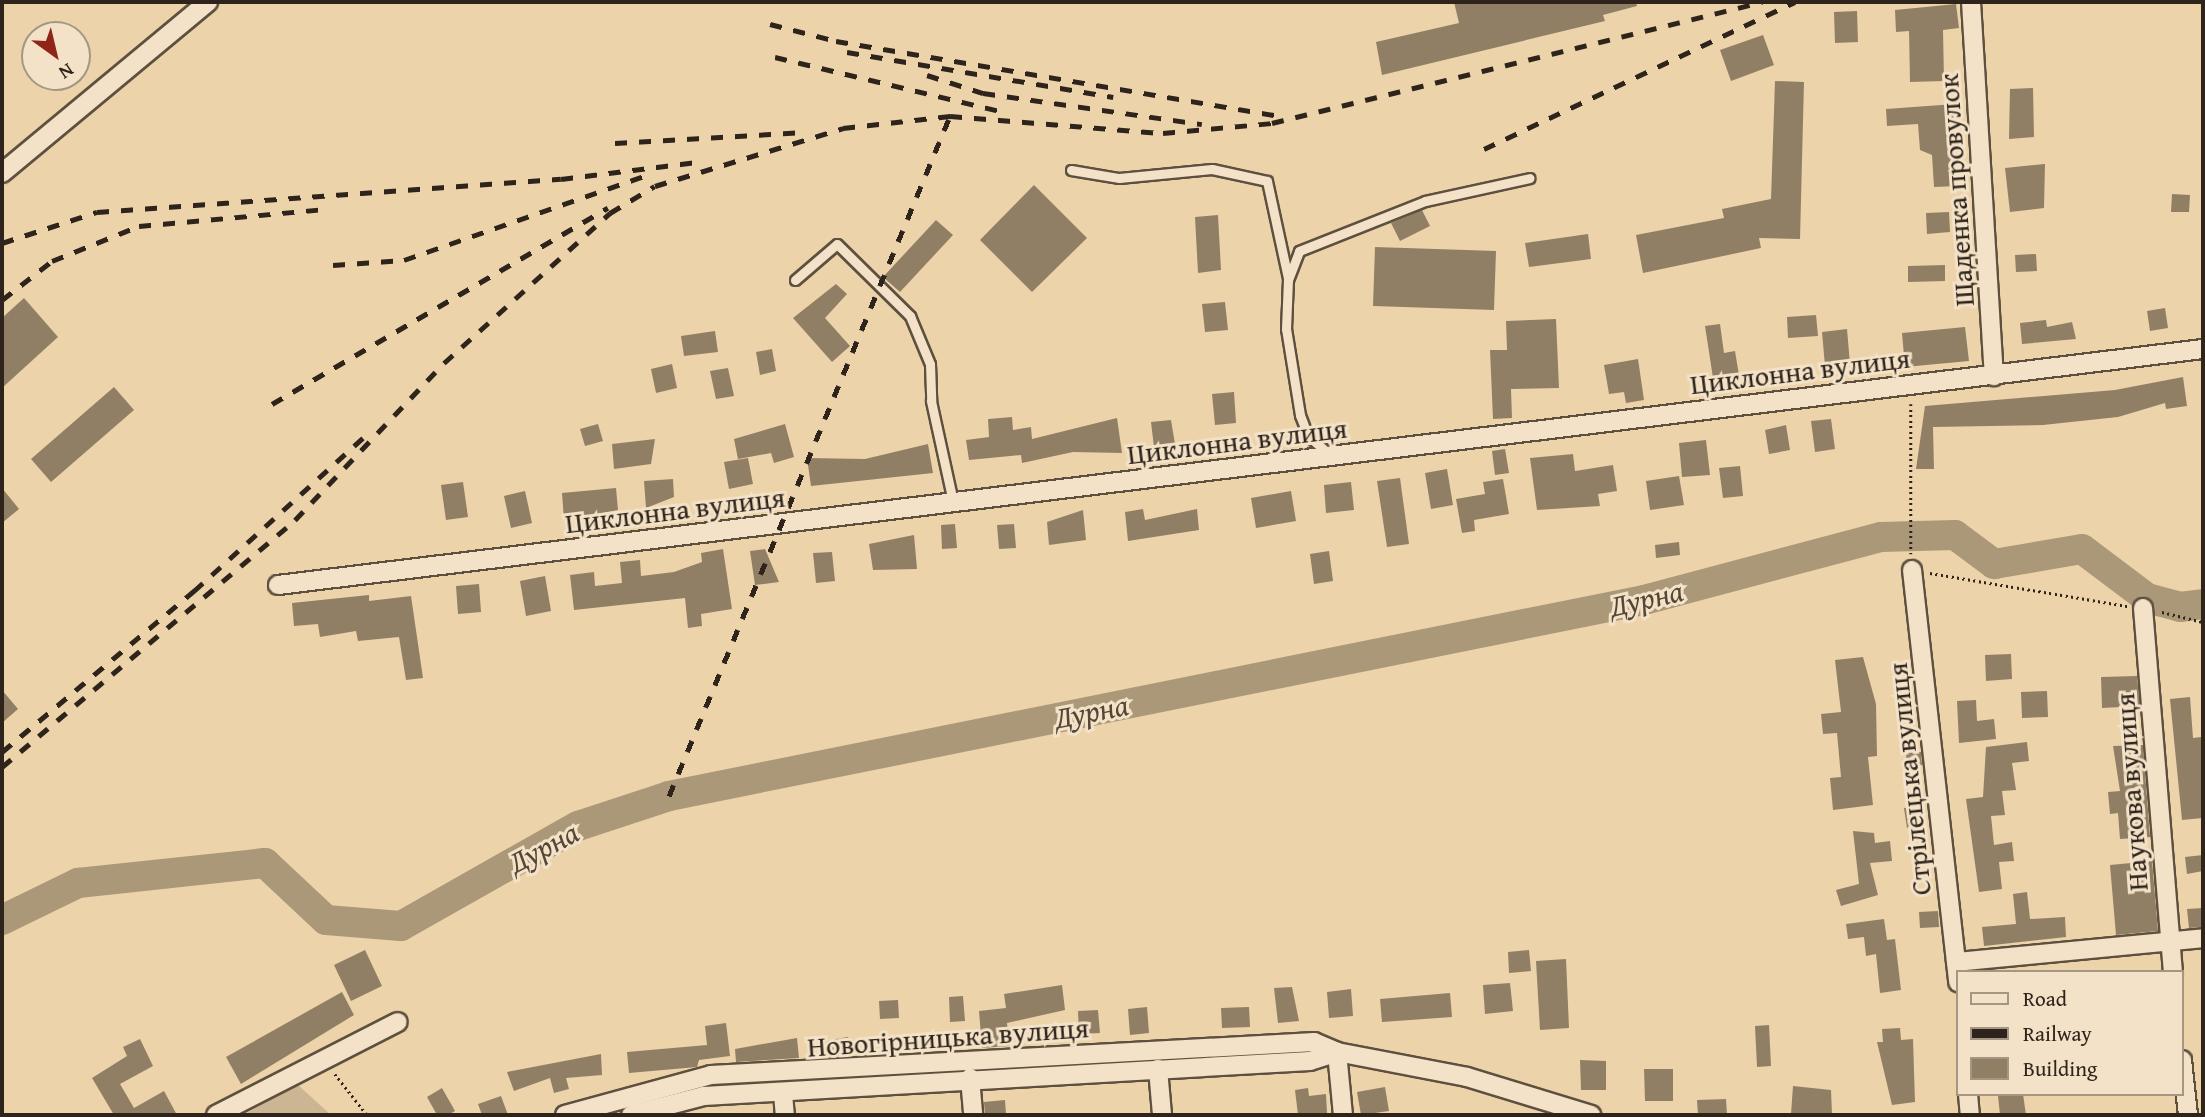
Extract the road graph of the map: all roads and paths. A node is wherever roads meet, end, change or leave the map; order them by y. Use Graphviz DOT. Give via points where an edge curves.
graph roads {
  1 [pos="208,2"];
  2 [pos="1970,2"];
  3 [pos="1070,170"];
  4 [pos="2,173"];
  5 [pos="1530,178"];
  6 [pos="1288,279"];
  7 [pos="795,280"];
  8 [pos="2203,349"];
  9 [pos="1994,376"];
  10 [pos="1911,383"];
  11 [pos="1331,456"];
  12 [pos="953,502"];
  13 [pos="1910,543"];
  14 [pos="1912,570"];
  15 [pos="278,585"];
  16 [pos="2143,608"];
  17 [pos="2203,622"];
  18 [pos="2203,939"];
  19 [pos="2169,941"];
  20 [pos="1956,962"];
  21 [pos="1957,970"];
  22 [pos="2173,970"];
  23 [pos="398,1022"];
  24 [pos="1337,1052"];
  25 [pos="327,1059"];
  26 [pos="1158,1069"];
  27 [pos="970,1078"];
  28 [pos="2184,1078"];
  29 [pos="783,1094"];
  30 [pos="1968,1096"];
  31 [pos="1529,1108"];
  32 [pos="216,1115"];
  33 [pos="366,1115"];
  34 [pos="565,1115"];
  35 [pos="631,1115"];
  36 [pos="785,1115"];
  37 [pos="973,1115"];
  38 [pos="1162,1115"];
  39 [pos="1343,1115"];
  40 [pos="1591,1115"];
  41 [pos="1970,1115"];
  42 [pos="2188,1115"];
  1 -- 4 [label="street"];
  2 -- 9 [label="street, Щаденка провулок"];
  3 -- 6 [label="lane" via="1119,178 1212,169 1267,181"];
  5 -- 6 [label="lane" via="1425,201 1336,234 1299,251"];
  6 -- 11 [label="lane" via="1286,329 1300,415 1308,436"];
  7 -- 12 [label="lane" via="837,244 910,316 930,364 931,401"];
  8 -- 9 [label="street, Циклонна вулиця"];
  9 -- 10 [label="street, Циклонна вулиця"];
  10 -- 11 [label="street, Циклонна вулиця"];
  10 -- 13 [label="path"];
  11 -- 12 [label="street, Циклонна вулиця"];
  12 -- 15 [label="street, Циклонна вулиця"];
  14 -- 16 [label="path"];
  14 -- 20 [label="street, Стрілецька вулиця"];
  16 -- 17 [label="path"];
  16 -- 19 [label="street, Наукова вулиця"];
  18 -- 19 [label="street"];
  19 -- 20 [label="street"];
  19 -- 22 [label="street, Наукова вулиця"];
  20 -- 21 [label="street, Стрілецька вулиця"];
  23 -- 25 [label="street"];
  24 -- 26 [label="street, Новогірницька вулиця" via="1310,1061"];
  24 -- 31 [label="street, Новогірницька вулиця" via="1419,1064"];
  24 -- 34 [label="street, Новогірницька вулиця" via="1314,1042 711,1075"];
  24 -- 39 [label="street"];
  25 -- 32 [label="street"];
  25 -- 33 [label="path"];
  26 -- 27 [label="street, Новогірницька вулиця"];
  26 -- 38 [label="street"];
  27 -- 29 [label="street, Новогірницька вулиця"];
  27 -- 37 [label="street"];
  28 -- 42 [label="street"];
  29 -- 35 [label="street, Новогірницька вулиця" via="704,1097"];
  29 -- 36 [label="street"];
  30 -- 41 [label="street"];
  31 -- 40 [label="street, Новогірницька вулиця"];
}
